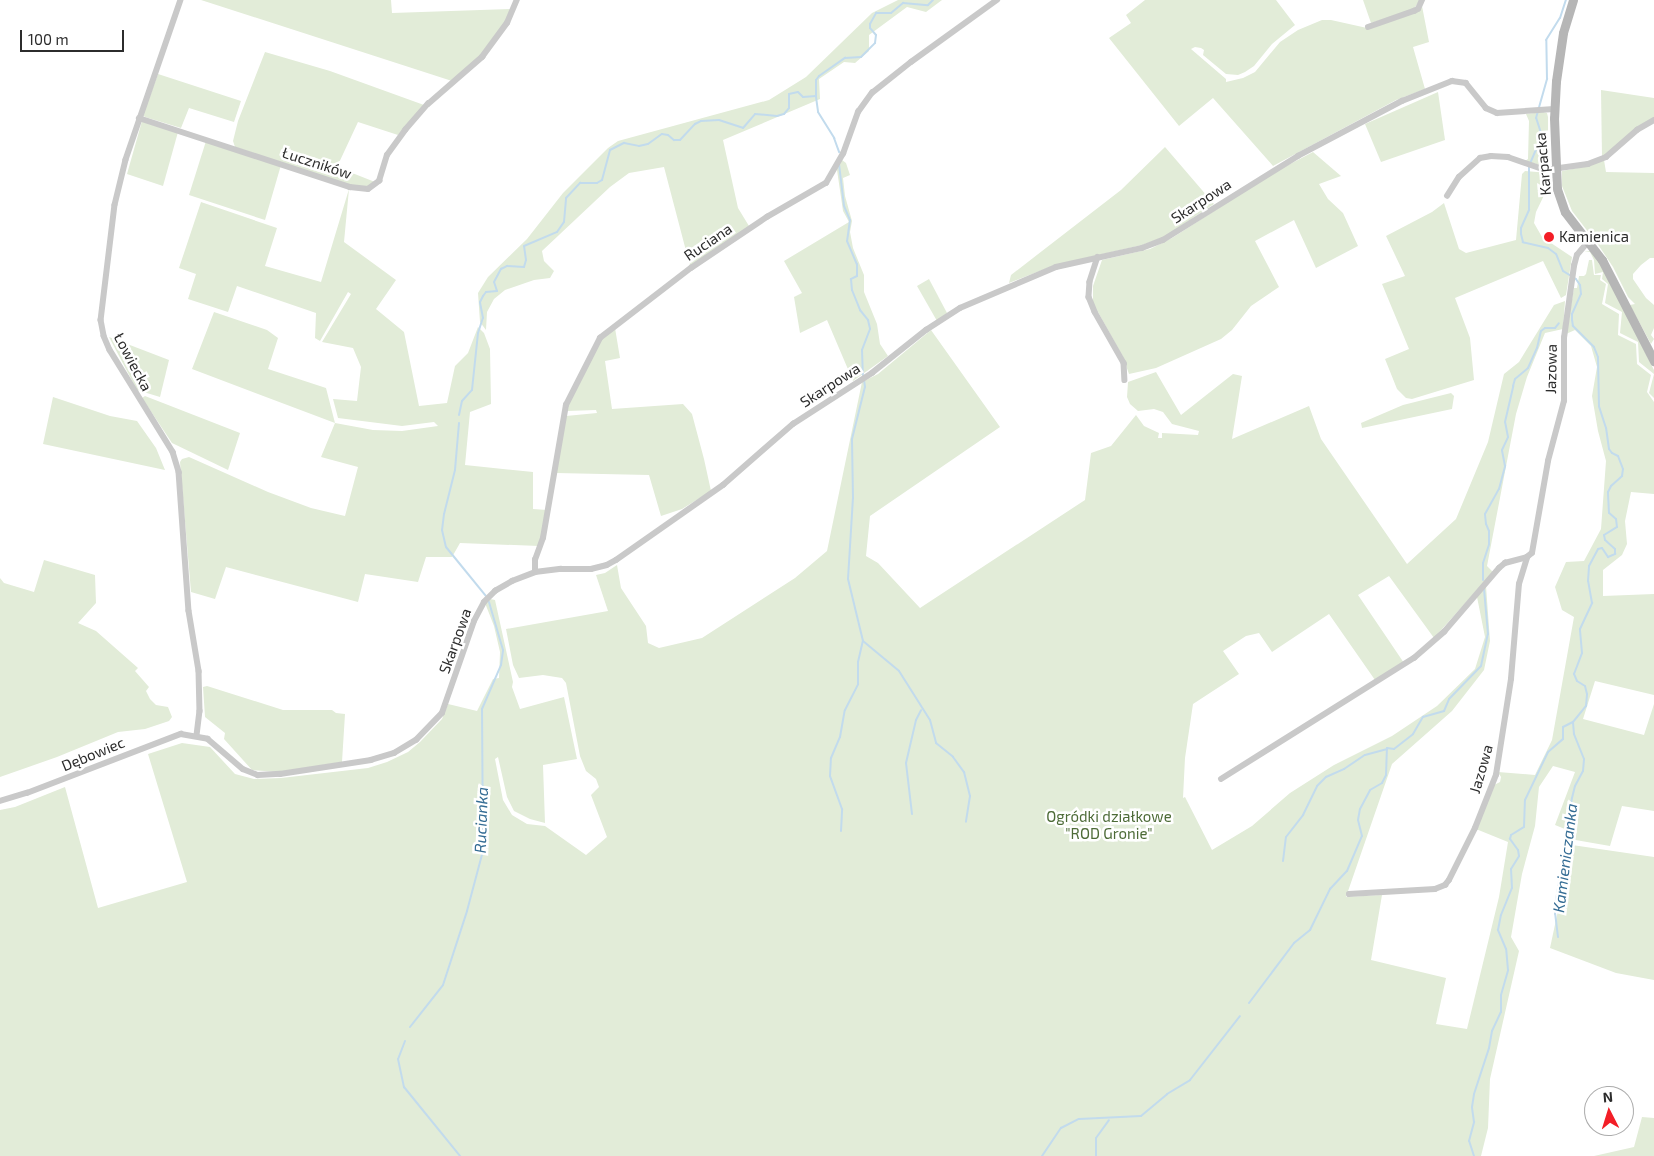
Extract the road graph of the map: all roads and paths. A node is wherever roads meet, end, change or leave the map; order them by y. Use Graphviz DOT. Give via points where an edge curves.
graph roads {
  1 [pos="181,0"];
  2 [pos="517,0"];
  3 [pos="997,0"];
  4 [pos="1422,0"];
  5 [pos="1573,0"];
  6 [pos="1368,27"];
  7 [pos="1549,110"];
  8 [pos="139,118"];
  9 [pos="1654,120"];
  10 [pos="1555,170"];
  11 [pos="1447,196"];
  12 [pos="1588,242"];
  13 [pos="1098,257"];
  14 [pos="1654,362"];
  15 [pos="1125,380"];
  16 [pos="1527,557"];
  17 [pos="535,572"];
  18 [pos="197,736"];
  19 [pos="1221,779"];
  20 [pos="0,801"];
  21 [pos="1349,894"];
  1 -- 8 [label="street, Łowiecka"];
  2 -- 8 [label="street, Łuczników" via="508,23 482,57 428,104 394,144 379,181 368,189 350,187"];
  3 -- 17 [label="street, Ruciana" via="872,94 858,112 843,154 826,183 767,217 691,268 600,338 566,405"];
  4 -- 6 [label="street" via="1414,12"];
  5 -- 7 [label="street, Karpacka"];
  7 -- 10 [label="street, Karpacka"];
  7 -- 13 [label="street, Skarpowa" via="1490,111 1466,83 1452,81 1402,102 1298,156 1163,240"];
  8 -- 18 [label="street, Łowiecka" via="116,205 102,329 110,350 173,452 179,472 189,611 199,671"];
  9 -- 10 [label="street" via="1606,157"];
  10 -- 11 [label="street" via="1545,170 1508,157 1480,158 1459,177"];
  10 -- 12 [label="street, Karpacka" via="1561,203"];
  12 -- 14 [label="street, Karpacka" via="1608,270"];
  12 -- 16 [label="street, Jazowa" via="1577,256 1573,272 1564,338 1564,401 1548,461 1532,553"];
  13 -- 15 [label="street" via="1089,297 1124,363"];
  13 -- 17 [label="street, Skarpowa" via="1056,267 984,296 951,314 793,424 723,485 607,565"];
  16 -- 19 [label="street" via="1499,568 1444,632 1414,658"];
  16 -- 21 [label="street, Jazowa" via="1518,584 1511,679 1496,775 1472,835 1449,880 1435,889"];
  17 -- 18 [label="street, Skarpowa" via="503,586 484,602 474,621 442,713 416,740 394,754 258,775 242,769 218,746"];
  18 -- 20 [label="street, Dębowiec" via="182,734 170,737"];
}
